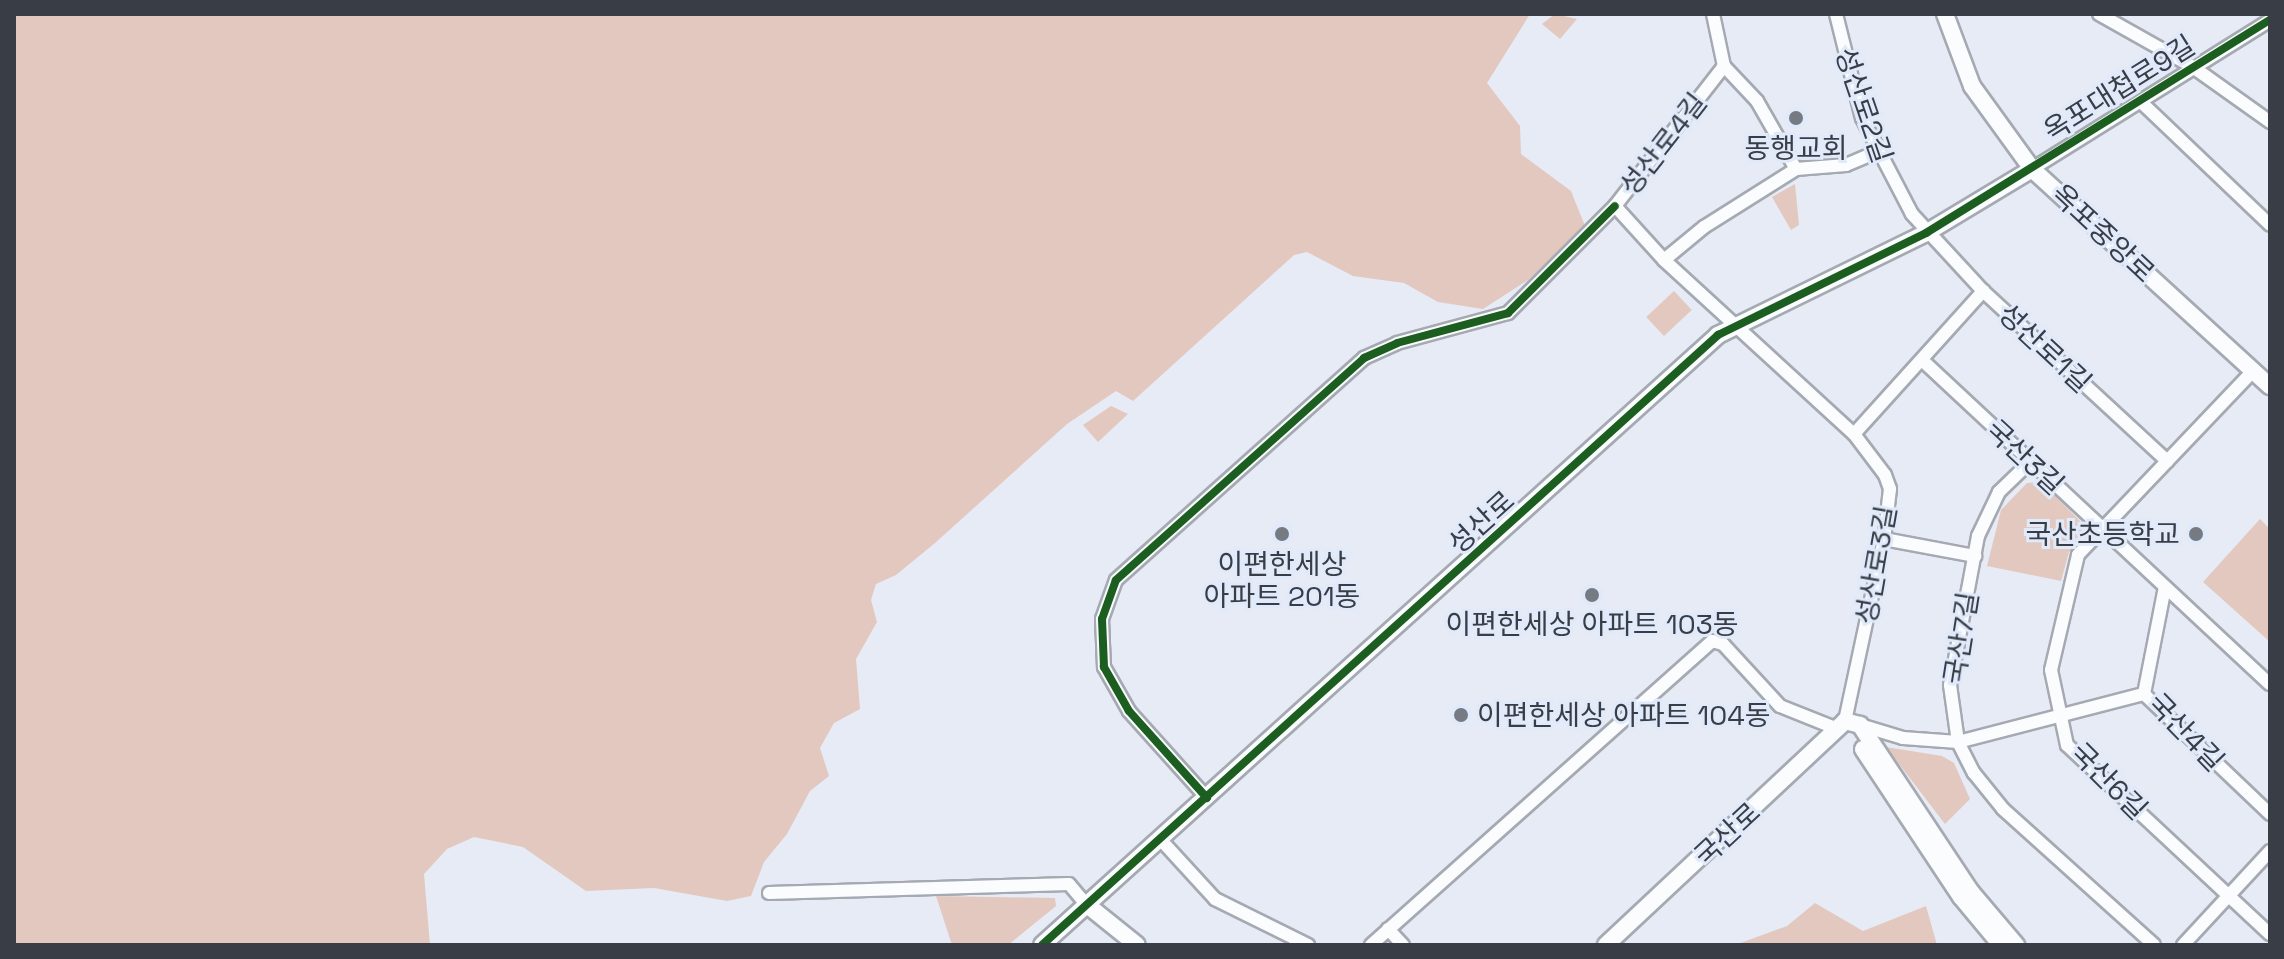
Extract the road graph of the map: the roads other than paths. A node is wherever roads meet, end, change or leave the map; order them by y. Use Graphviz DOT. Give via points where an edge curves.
graph roads {
  1 [pos="1713,14"];
  2 [pos="1836,14"];
  3 [pos="1945,14"];
  4 [pos="2099,14"];
  5 [pos="2270,20"];
  6 [pos="1724,66"];
  7 [pos="2193,67"];
  8 [pos="2141,102"];
  9 [pos="2270,122"];
  10 [pos="1876,152"];
  11 [pos="1796,169"];
  12 [pos="2032,169"];
  13 [pos="1615,206"];
  14 [pos="2270,225"];
  15 [pos="1926,233"];
  16 [pos="1664,260"];
  17 [pos="1983,291"];
  18 [pos="1737,324"];
  19 [pos="1922,360"];
  20 [pos="2253,371"];
  21 [pos="2270,386"];
  22 [pos="1854,434"];
  23 [pos="2031,461"];
  24 [pos="2167,461"];
  25 [pos="2101,529"];
  26 [pos="1884,539"];
  27 [pos="1975,556"];
  28 [pos="2165,587"];
  29 [pos="2270,684"];
  30 [pos="2144,694"];
  31 [pos="2059,718"];
  32 [pos="1847,725"];
  33 [pos="1958,742"];
  34 [pos="1207,798"];
  35 [pos="2270,814"];
  36 [pos="1161,840"];
  37 [pos="2270,851"];
  38 [pos="769,893"];
  39 [pos="2229,896"];
  40 [pos="1086,904"];
  41 [pos="1388,929"];
  42 [pos="2270,934"];
  43 [pos="1042,945"];
  44 [pos="1137,945"];
  45 [pos="1308,945"];
  46 [pos="1371,945"];
  47 [pos="1403,945"];
  48 [pos="1606,945"];
  49 [pos="2001,945"];
  50 [pos="2016,945"];
  51 [pos="2154,945"];
  52 [pos="2183,945"];
  1 -- 6 [label="street, 성산로4길"];
  2 -- 10 [label="street, 성산로2길" via="1849,77"];
  3 -- 12 [label="street, 옥포중앙로" via="1972,86"];
  4 -- 7 [label="street"];
  5 -- 7 [label="street, 옥포대첩로9길"];
  6 -- 11 [label="street" via="1757,101"];
  6 -- 13 [label="street, 성산로4길"];
  7 -- 8 [label="street, 옥포대첩로9길"];
  7 -- 9 [label="street"];
  8 -- 12 [label="street, 옥포대첩로9길"];
  8 -- 14 [label="street"];
  10 -- 11 [label="street" via="1846,165"];
  10 -- 15 [label="street, 성산로2길"];
  11 -- 16 [label="street" via="1704,227"];
  12 -- 15 [label="street, 성산로"];
  12 -- 20 [label="street, 옥포중앙로"];
  13 -- 16 [label="street, 성산로4길"];
  13 -- 34 [label="street" via="1508,313 1397,343 1364,358 1116,580 1102,619 1104,667 1129,711"];
  15 -- 17 [label="street, 성산로1길"];
  15 -- 18 [label="street, 성산로"];
  16 -- 18 [label="street, 성산로4길"];
  17 -- 19 [label="street"];
  17 -- 24 [label="street, 성산로1길"];
  18 -- 22 [label="street, 성산로3길"];
  18 -- 34 [label="street, 성산로" via="1678,367 1494,541"];
  19 -- 22 [label="street"];
  19 -- 23 [label="street, 국산3길"];
  20 -- 21 [label="street, 옥포중앙로"];
  20 -- 24 [label="street, 국산6길"];
  22 -- 26 [label="street, 성산로3길" via="1878,459 1890,489"];
  23 -- 25 [label="street, 국산3길"];
  23 -- 27 [label="street, 국산7길" via="1987,509"];
  24 -- 25 [label="street, 국산6길"];
  25 -- 28 [label="street, 국산3길"];
  25 -- 31 [label="street, 국산6길" via="2078,555 2051,670"];
  26 -- 27 [label="street"];
  26 -- 32 [label="street, 성산로3길"];
  27 -- 33 [label="street, 국산7길" via="1950,685"];
  28 -- 29 [label="street, 국산3길"];
  28 -- 30 [label="street, 국산4길"];
  30 -- 31 [label="street"];
  30 -- 35 [label="street, 국산4길"];
  31 -- 33 [label="street"];
  31 -- 39 [label="street, 국산6길" via="2067,745"];
  32 -- 33 [label="street" via="1903,738"];
  32 -- 41 [label="street" via="1780,706 1723,644 1712,641"];
  32 -- 48 [label="street, 국산로"];
  32 -- 49 [label="street" via="1961,897"];
  32 -- 50 [label="street"];
  33 -- 51 [label="street, 국산7길" via="1974,773 2003,809"];
  34 -- 36 [label="street, 성산로"];
  36 -- 40 [label="street, 성산로"];
  36 -- 45 [label="street" via="1215,899"];
  37 -- 39 [label="street"];
  38 -- 40 [label="street" via="1069,884"];
  39 -- 42 [label="street, 국산6길"];
  39 -- 52 [label="street"];
  40 -- 43 [label="street, 성산로"];
  40 -- 44 [label="street"];
  41 -- 46 [label="street"];
  41 -- 47 [label="street"];
}
